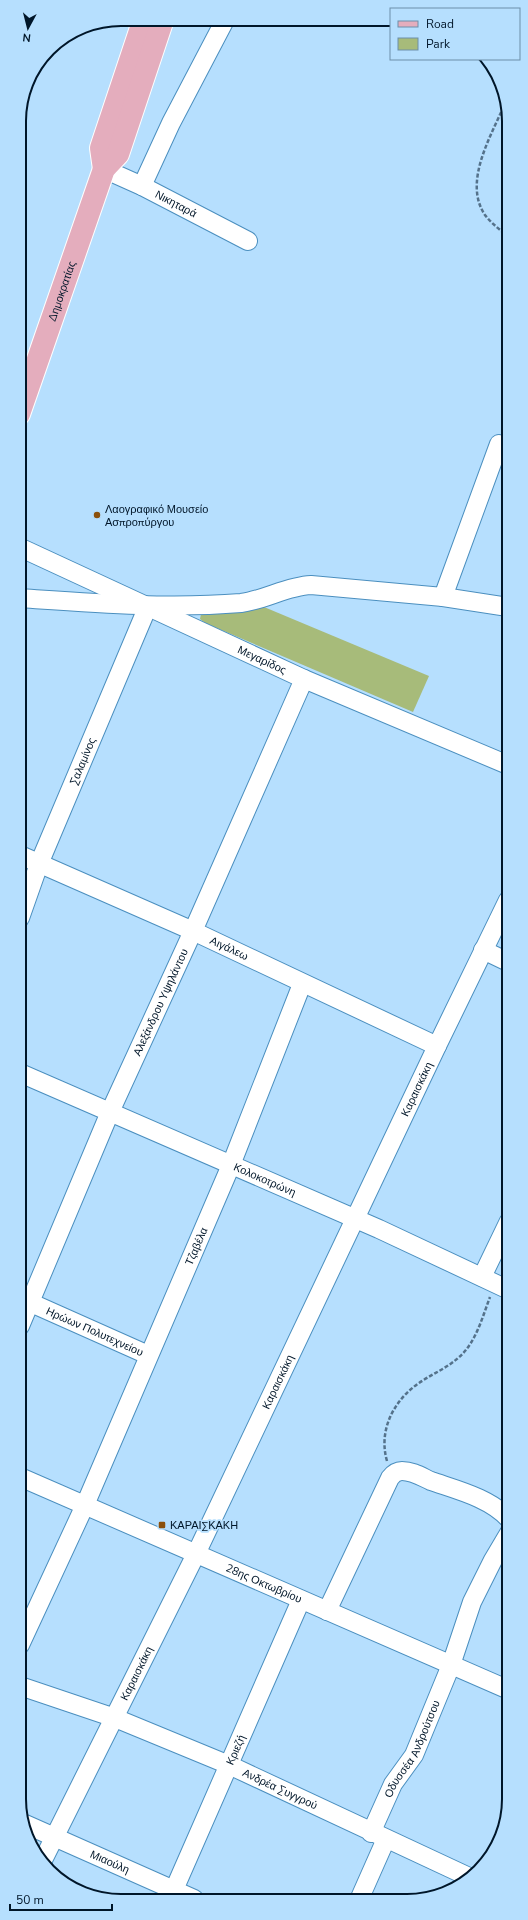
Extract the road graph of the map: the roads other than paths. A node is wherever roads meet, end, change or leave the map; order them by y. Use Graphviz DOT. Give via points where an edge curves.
graph roads {
  1 [pos="142,26"];
  2 [pos="161,26"];
  3 [pos="222,26"];
  4 [pos="104,169"];
  5 [pos="142,186"];
  6 [pos="248,241"];
  7 [pos="26,384"];
  8 [pos="499,444"];
  9 [pos="26,550"];
  10 [pos="443,597"];
  11 [pos="26,598"];
  12 [pos="148,606"];
  13 [pos="502,606"];
  14 [pos="304,679"];
  15 [pos="502,762"];
  16 [pos="26,858"];
  17 [pos="39,864"];
  18 [pos="26,901"];
  19 [pos="502,912"];
  20 [pos="193,931"];
  21 [pos="483,950"];
  22 [pos="502,959"];
  23 [pos="302,984"];
  24 [pos="437,1046"];
  25 [pos="26,1076"];
  26 [pos="110,1112"];
  27 [pos="231,1165"];
  28 [pos="356,1220"];
  29 [pos="502,1252"];
  30 [pos="495,1283"];
  31 [pos="26,1296"];
  32 [pos="26,1301"];
  33 [pos="148,1355"];
  34 [pos="26,1480"];
  35 [pos="85,1505"];
  36 [pos="502,1513"];
  37 [pos="502,1545"];
  38 [pos="196,1554"];
  39 [pos="301,1600"];
  40 [pos="328,1611"];
  41 [pos="26,1632"];
  42 [pos="451,1665"];
  43 [pos="502,1687"];
  44 [pos="26,1688"];
  45 [pos="116,1718"];
  46 [pos="229,1765"];
  47 [pos="30,1826"];
  48 [pos="378,1836"];
  49 [pos="54,1837"];
  50 [pos="45,1856"];
  51 [pos="464,1875"];
  52 [pos="170,1894"];
  53 [pos="172,1894"];
  54 [pos="361,1894"];
  1 -- 4 [label="main road, Δημοκρατίας" via="101,148"];
  2 -- 4 [label="main road, Δημοκρατίας" via="118,154"];
  3 -- 5 [label="street" via="171,123"];
  4 -- 5 [label="street, Νικηταρά"];
  4 -- 7 [label="main road, Δημοκρατίας"];
  5 -- 6 [label="street, Νικηταρά"];
  8 -- 10 [label="street"];
  9 -- 12 [label="street, Μεγαρίδος"];
  10 -- 12 [label="street" via="311,584 243,602"];
  10 -- 13 [label="street"];
  11 -- 12 [label="street"];
  12 -- 14 [label="street, Μεγαρίδος"];
  12 -- 17 [label="street, Σαλαμίνος"];
  14 -- 15 [label="street, Μεγαρίδος"];
  14 -- 20 [label="street, Αλεξάνδρου Υψηλάντου"];
  16 -- 17 [label="street, Αιγάλεω"];
  17 -- 18 [label="street, Σαλαμίνος"];
  17 -- 20 [label="street, Αιγάλεω"];
  19 -- 21 [label="street, Καραισκάκη"];
  20 -- 23 [label="street, Αιγάλεω"];
  20 -- 26 [label="street, Αλεξάνδρου Υψηλάντου"];
  21 -- 22 [label="street"];
  21 -- 24 [label="street, Καραισκάκη"];
  23 -- 24 [label="street, Αιγάλεω"];
  23 -- 27 [label="street, Τζαβέλα"];
  24 -- 28 [label="street, Καραισκάκη"];
  25 -- 26 [label="street, Κολοκοτρώνη"];
  26 -- 27 [label="street, Κολοκοτρώνη"];
  26 -- 31 [label="street, Αλεξάνδρου Υψηλάντου"];
  27 -- 28 [label="street, Κολοκοτρώνη"];
  27 -- 33 [label="street, Τζαβέλα"];
  28 -- 30 [label="street, Κολοκοτρώνη"];
  28 -- 38 [label="street, Καραισκάκη"];
  29 -- 30 [label="street"];
  32 -- 33 [label="street, Ηρώων Πολυτεχνείου"];
  33 -- 35 [label="street, Τζαβέλα"];
  34 -- 35 [label="street, 28ης Οκτωβρίου"];
  35 -- 38 [label="street, 28ης Οκτωβρίου"];
  35 -- 41 [label="street, Τζαβέλα"];
  36 -- 40 [label="street" via="485,1502 412,1472 400,1470 394,1473"];
  37 -- 42 [label="street, Οδυσσέα Ανδρούτσου" via="472,1602"];
  38 -- 39 [label="street, 28ης Οκτωβρίου"];
  38 -- 45 [label="street, Καραισκάκη"];
  39 -- 40 [label="street, 28ης Οκτωβρίου"];
  39 -- 46 [label="street, Κριεζή"];
  40 -- 42 [label="street, 28ης Οκτωβρίου"];
  42 -- 43 [label="street, 28ης Οκτωβρίου"];
  42 -- 48 [label="street, Οδυσσέα Ανδρούτσου" via="414,1755 394,1784"];
  44 -- 45 [label="street, Ανδρέα Συγγρού"];
  45 -- 46 [label="street, Ανδρέα Συγγρού"];
  45 -- 49 [label="street, Καραισκάκη"];
  46 -- 48 [label="street, Ανδρέα Συγγρού"];
  46 -- 53 [label="street, Κριεζή"];
  47 -- 49 [label="street, Μιαούλη"];
  48 -- 51 [label="street, Ανδρέα Συγγρού"];
  48 -- 54 [label="street, Οδυσσέα Ανδρούτσου"];
  49 -- 50 [label="street, Καραισκάκη"];
  49 -- 52 [label="street, Μιαούλη"];
}
